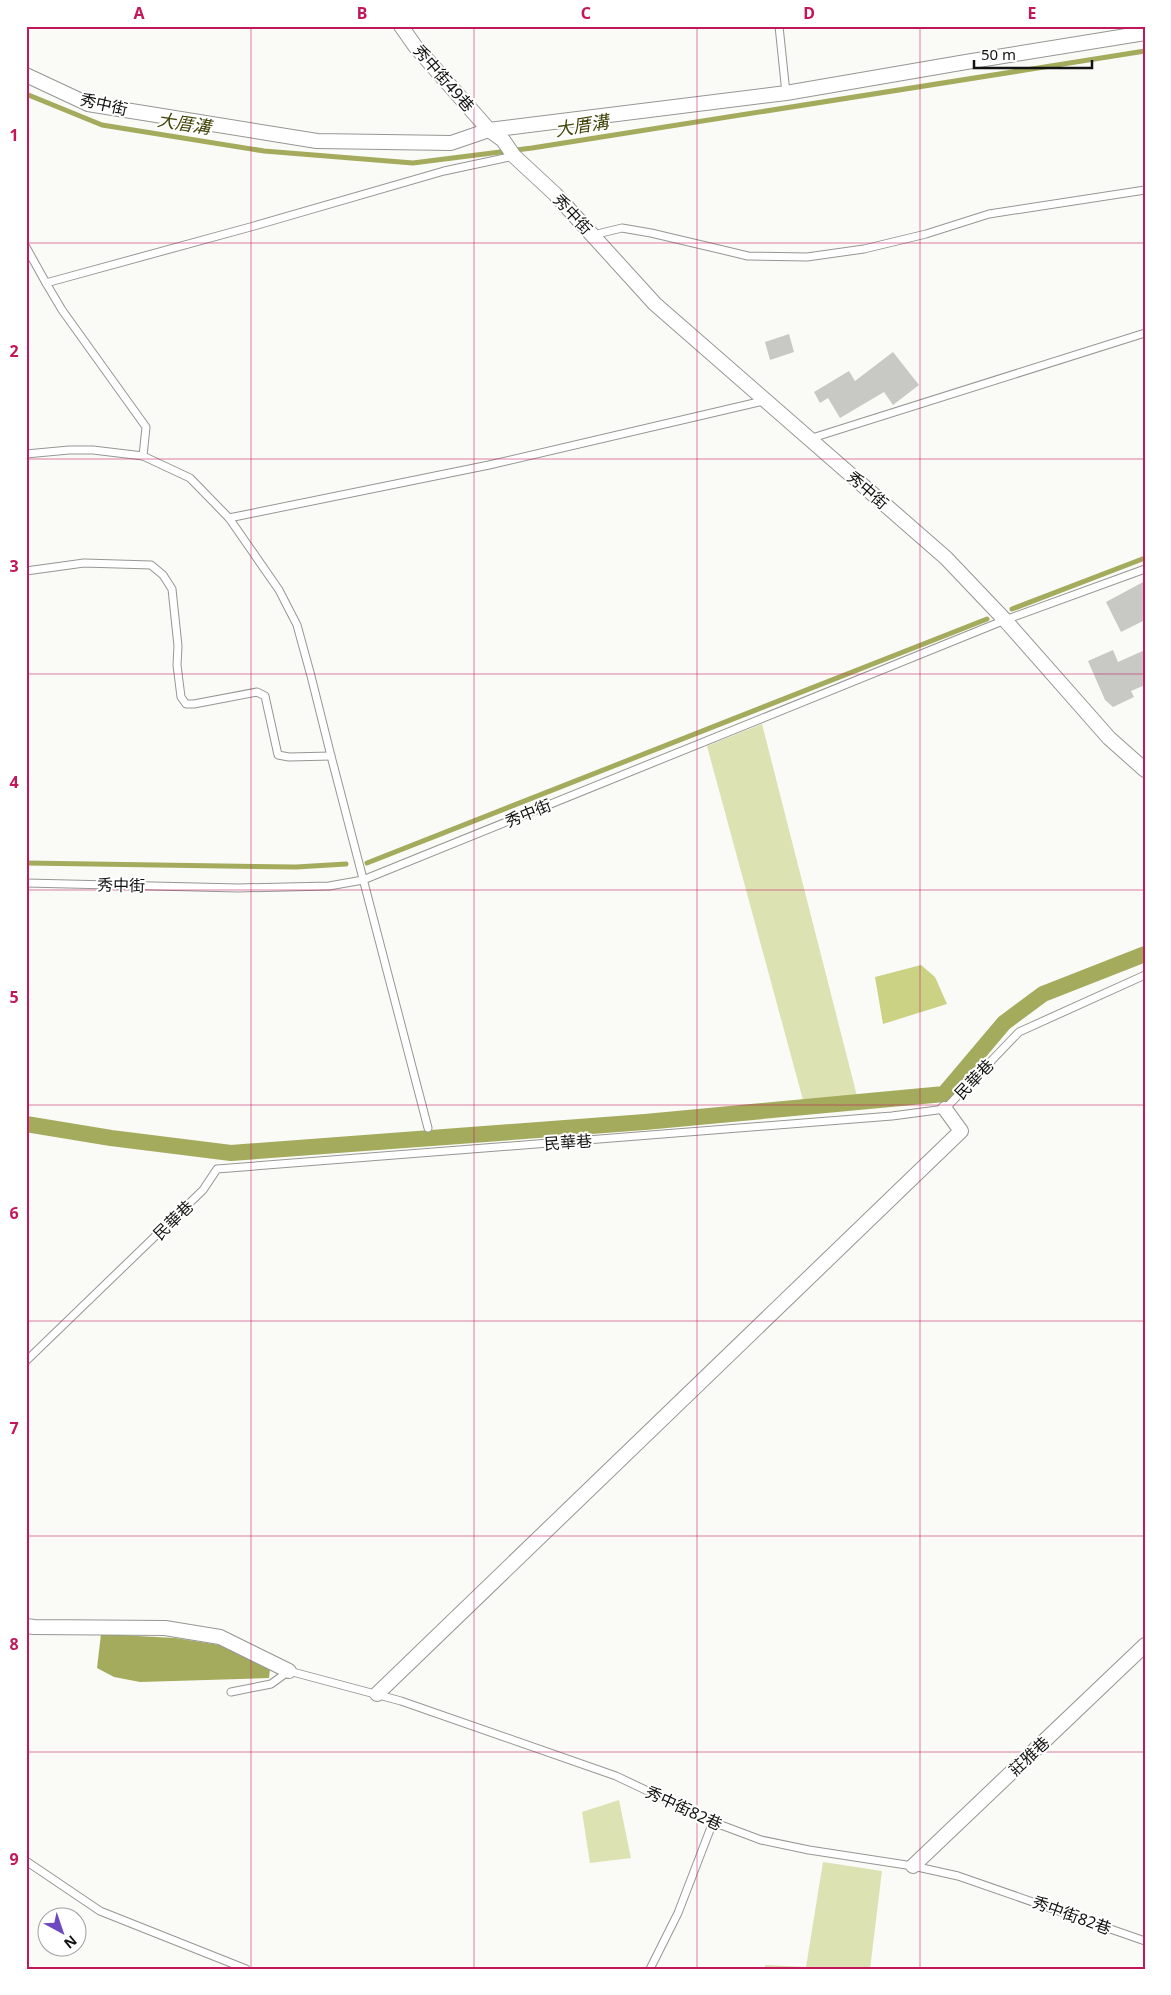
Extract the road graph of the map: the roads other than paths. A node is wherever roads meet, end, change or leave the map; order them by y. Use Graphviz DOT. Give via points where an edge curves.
graph roads {
  1 [pos="401,26"];
  2 [pos="779,26"];
  3 [pos="1145,33"];
  4 [pos="26,75"];
  5 [pos="786,94"];
  6 [pos="488,130"];
  7 [pos="514,156"];
  8 [pos="1145,190"];
  9 [pos="592,235"];
  10 [pos="26,246"];
  11 [pos="46,282"];
  12 [pos="1145,333"];
  13 [pos="762,398"];
  14 [pos="809,439"];
  15 [pos="26,454"];
  16 [pos="143,456"];
  17 [pos="230,518"];
  18 [pos="1145,569"];
  19 [pos="26,571"];
  20 [pos="1005,620"];
  21 [pos="330,756"];
  22 [pos="1145,770"];
  23 [pos="363,880"];
  24 [pos="26,883"];
  25 [pos="1145,975"];
  26 [pos="945,1109"];
  27 [pos="428,1128"];
  28 [pos="26,1361"];
  29 [pos="26,1626"];
  30 [pos="1145,1645"];
  31 [pos="290,1671"];
  32 [pos="231,1692"];
  33 [pos="377,1694"];
  34 [pos="713,1822"];
  35 [pos="26,1861"];
  36 [pos="913,1866"];
  37 [pos="1145,1941"];
  38 [pos="246,1969"];
  39 [pos="650,1969"];
  1 -- 6 [label="street, 秀中街49巷"];
  2 -- 5 [label="lane"];
  3 -- 5 [label="street"];
  4 -- 6 [label="street, 秀中街" via="88,104 317,141 451,143"];
  5 -- 6 [label="street"];
  6 -- 7 [label="street, 秀中街" via="503,140"];
  7 -- 9 [label="street, 秀中街"];
  7 -- 11 [label="lane" via="444,171"];
  8 -- 9 [label="lane" via="989,214 864,249 807,258 748,256 622,228"];
  9 -- 13 [label="street, 秀中街" via="655,304"];
  10 -- 11 [label="lane"];
  11 -- 16 [label="lane" via="62,310 146,427"];
  12 -- 14 [label="lane"];
  13 -- 14 [label="street, 秀中街"];
  13 -- 17 [label="lane" via="763,401 488,465"];
  14 -- 20 [label="street, 秀中街" via="946,558"];
  15 -- 16 [label="lane" via="77,450"];
  16 -- 17 [label="lane" via="190,478"];
  17 -- 21 [label="lane" via="279,590 297,625"];
  18 -- 20 [label="lane, 秀中街"];
  19 -- 21 [label="lane" via="84,563 151,565 172,589 181,698 186,704 257,692 264,696 278,755"];
  20 -- 22 [label="street, 秀中街" via="1109,738"];
  20 -- 23 [label="lane, 秀中街"];
  21 -- 23 [label="lane"];
  23 -- 24 [label="lane, 秀中街" via="329,886 238,888"];
  23 -- 27 [label="lane"];
  25 -- 26 [label="lane, 民華巷" via="1019,1032"];
  26 -- 28 [label="lane, 民華巷" via="892,1116 217,1169 203,1190"];
  26 -- 33 [label="street" via="961,1131"];
  29 -- 31 [label="street" via="164,1628 220,1636"];
  30 -- 36 [label="street, 莊雅巷"];
  31 -- 32 [label="lane" via="271,1684"];
  31 -- 33 [label="lane, 秀中街82巷"];
  33 -- 34 [label="lane, 秀中街82巷" via="616,1776"];
  34 -- 36 [label="lane, 秀中街82巷" via="762,1840"];
  34 -- 39 [label="lane" via="678,1913"];
  35 -- 38 [label="lane" via="100,1911"];
  36 -- 37 [label="lane, 秀中街82巷" via="958,1876"];
}
